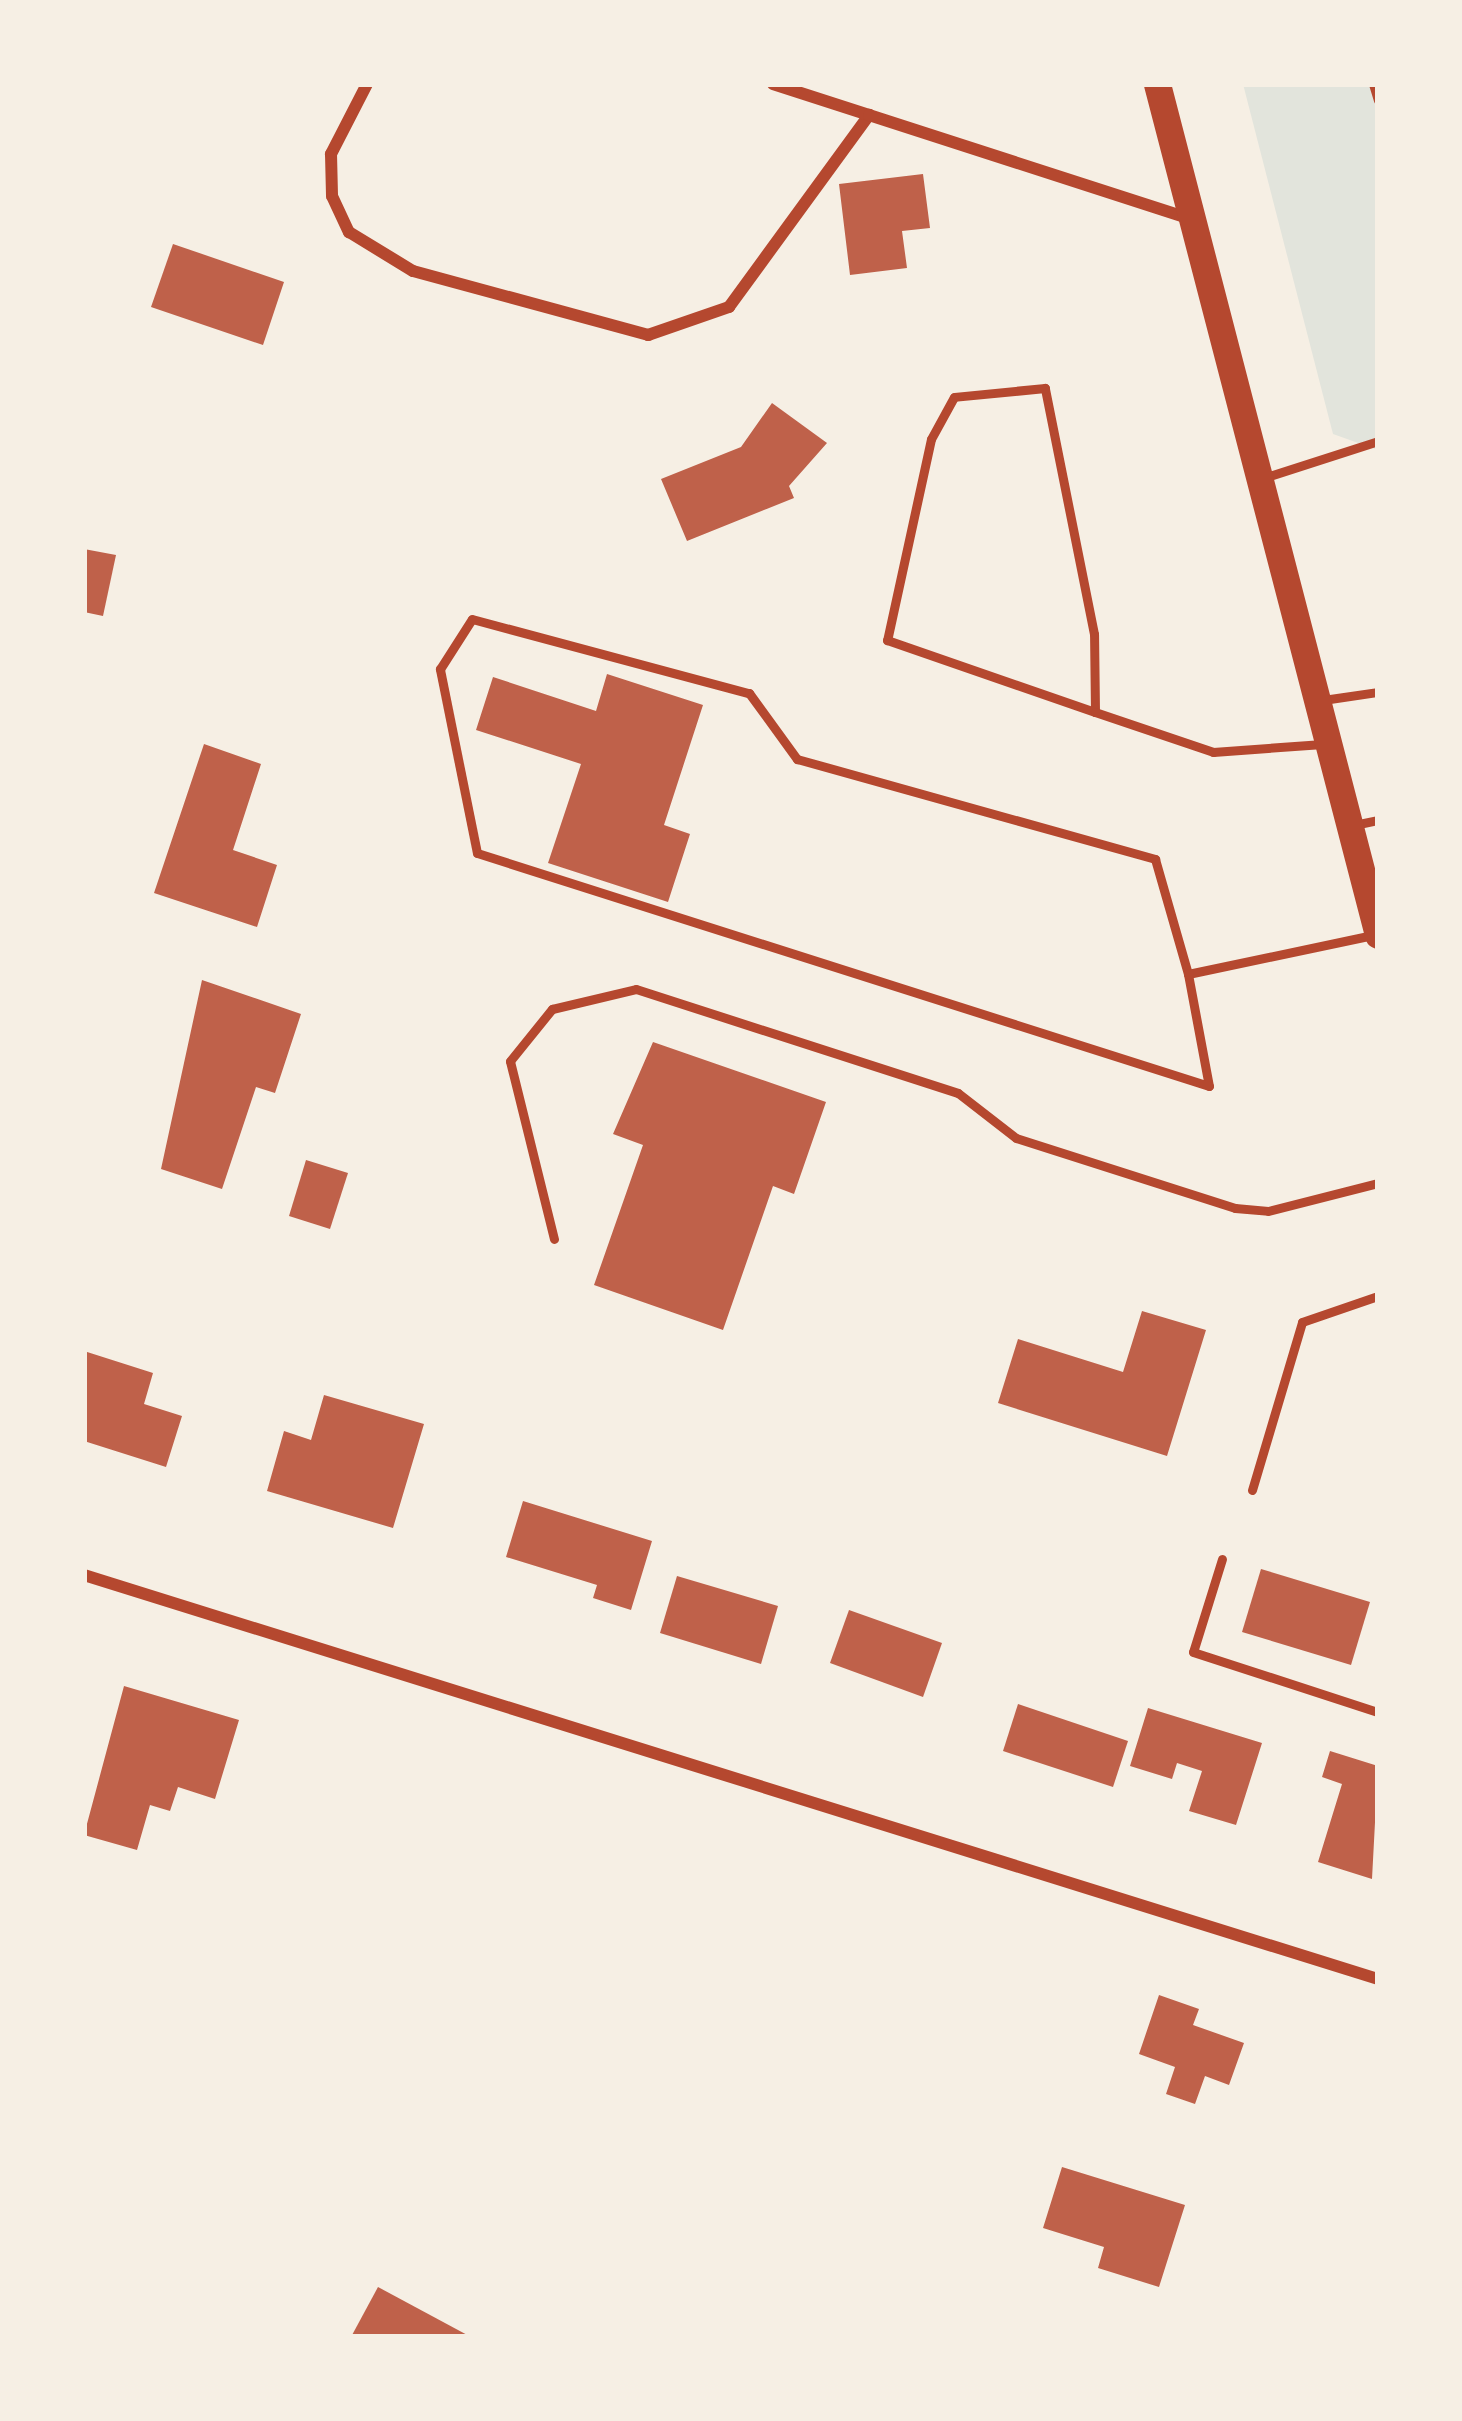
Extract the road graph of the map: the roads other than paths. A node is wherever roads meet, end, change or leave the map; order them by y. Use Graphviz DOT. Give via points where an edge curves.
graph roads {
  1 [pos="367,84"];
  2 [pos="773,84"];
  3 [pos="1157,84"];
  4 [pos="1373,84"];
  5 [pos="1378,100"];
  6 [pos="869,115"];
  7 [pos="1192,219"];
  8 [pos="1378,441"];
  9 [pos="1260,478"];
  10 [pos="1378,692"];
  11 [pos="1318,701"];
  12 [pos="1095,712"];
  13 [pos="1328,743"];
  14 [pos="1364,823"];
  15 [pos="1378,934"];
  16 [pos="1188,974"];
  17 [pos="1378,1184"];
  18 [pos="554,1239"];
  19 [pos="1378,1296"];
  20 [pos="1252,1490"];
  21 [pos="1222,1559"];
  22 [pos="84,1575"];
  23 [pos="1378,1712"];
  24 [pos="1378,1979"];
  1 -- 6 [label="street" via="331,154 332,196 349,232 413,271 648,335 729,308"];
  2 -- 6 [label="street"];
  3 -- 7 [label="main road"];
  4 -- 5 [label="lane"];
  6 -- 7 [label="street"];
  7 -- 9 [label="main road"];
  8 -- 9 [label="lane"];
  9 -- 11 [label="main road"];
  10 -- 11 [label="lane"];
  11 -- 13 [label="main road"];
  12 -- 12 [label="lane" via="887,640 931,439 954,398 1045,388 1094,634"];
  12 -- 13 [label="lane" via="1213,752"];
  13 -- 14 [label="main road"];
  14 -- 15 [label="main road"];
  15 -- 16 [label="lane"];
  16 -- 16 [label="lane" via="1155,859 796,759 749,694 472,619 440,669 477,854 1209,1086"];
  17 -- 18 [label="lane" via="1268,1211 1235,1208 1016,1138 958,1093 636,989 552,1009 509,1061"];
  19 -- 20 [label="lane" via="1302,1322"];
  21 -- 23 [label="lane" via="1192,1652"];
  22 -- 24 [label="street"];
}
